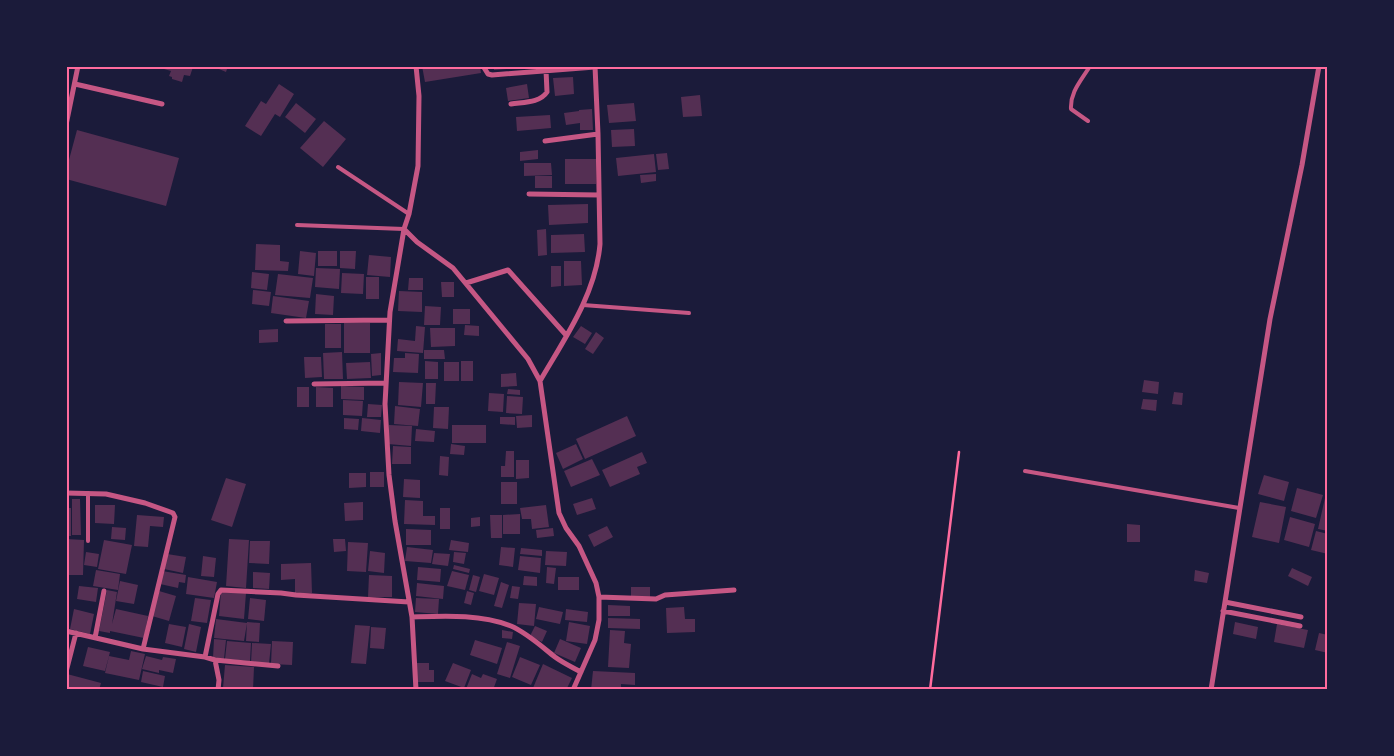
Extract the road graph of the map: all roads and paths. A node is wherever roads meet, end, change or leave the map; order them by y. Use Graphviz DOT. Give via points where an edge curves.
graph roads {
  1 [pos="78,66"];
  2 [pos="416,66"];
  3 [pos="483,66"];
  4 [pos="1090,66"];
  5 [pos="1320,66"];
  6 [pos="595,67"];
  7 [pos="546,70"];
  8 [pos="75,84"];
  9 [pos="162,104"];
  10 [pos="511,104"];
  11 [pos="1088,121"];
  12 [pos="66,125"];
  13 [pos="598,134"];
  14 [pos="544,141"];
  15 [pos="338,167"];
  16 [pos="530,194"];
  17 [pos="599,195"];
  18 [pos="409,214"];
  19 [pos="297,225"];
  20 [pos="404,229"];
  21 [pos="466,283"];
  22 [pos="583,305"];
  23 [pos="689,313"];
  24 [pos="389,320"];
  25 [pos="286,321"];
  26 [pos="566,335"];
  27 [pos="540,381"];
  28 [pos="386,383"];
  29 [pos="314,384"];
  30 [pos="959,452"];
  31 [pos="1025,471"];
  32 [pos="66,493"];
  33 [pos="88,493"];
  34 [pos="1239,508"];
  35 [pos="88,541"];
  36 [pos="104,590"];
  37 [pos="734,590"];
  38 [pos="599,597"];
  39 [pos="409,602"];
  40 [pos="1224,602"];
  41 [pos="1223,611"];
  42 [pos="412,618"];
  43 [pos="1301,618"];
  44 [pos="1300,626"];
  45 [pos="66,631"];
  46 [pos="76,633"];
  47 [pos="95,638"];
  48 [pos="143,649"];
  49 [pos="205,657"];
  50 [pos="215,660"];
  51 [pos="278,666"];
  52 [pos="66,672"];
  53 [pos="581,672"];
  54 [pos="218,690"];
  55 [pos="416,690"];
  56 [pos="573,690"];
  57 [pos="930,690"];
  58 [pos="1211,690"];
  1 -- 8 [label="street"];
  2 -- 18 [label="street" via="418,166"];
  3 -- 7 [label="street" via="492,75"];
  4 -- 11 [label="lane" via="1071,100 1071,109"];
  5 -- 34 [label="street" via="1270,319"];
  6 -- 7 [label="street"];
  6 -- 13 [label="street"];
  7 -- 10 [label="street" via="545,95"];
  8 -- 9 [label="street"];
  8 -- 12 [label="street"];
  13 -- 14 [label="street"];
  13 -- 17 [label="street"];
  15 -- 18 [label="lane"];
  16 -- 17 [label="street"];
  17 -- 22 [label="street" via="598,259"];
  18 -- 20 [label="street"];
  19 -- 20 [label="lane"];
  20 -- 21 [label="street" via="453,268"];
  20 -- 24 [label="street"];
  21 -- 26 [label="street" via="508,270"];
  21 -- 27 [label="street" via="528,358"];
  22 -- 23 [label="lane"];
  22 -- 26 [label="street"];
  24 -- 25 [label="street"];
  24 -- 28 [label="street"];
  26 -- 27 [label="street"];
  27 -- 38 [label="street" via="559,513 579,546"];
  28 -- 29 [label="street"];
  28 -- 39 [label="street" via="389,475"];
  30 -- 57 [label="path"];
  31 -- 34 [label="lane"];
  32 -- 33 [label="street"];
  33 -- 35 [label="lane"];
  33 -- 48 [label="street" via="124,497 173,513 175,517"];
  34 -- 40 [label="street"];
  36 -- 47 [label="street"];
  37 -- 38 [label="street" via="665,595 656,599"];
  38 -- 53 [label="street" via="595,640"];
  39 -- 42 [label="street"];
  39 -- 49 [label="street" via="221,590"];
  40 -- 41 [label="street"];
  40 -- 43 [label="street"];
  41 -- 44 [label="street"];
  41 -- 58 [label="street"];
  42 -- 53 [label="street" via="462,616 512,627"];
  42 -- 55 [label="street"];
  45 -- 46 [label="street"];
  46 -- 47 [label="street"];
  46 -- 52 [label="street"];
  47 -- 48 [label="street"];
  48 -- 49 [label="street"];
  49 -- 50 [label="street"];
  50 -- 51 [label="street"];
  50 -- 54 [label="street"];
  53 -- 56 [label="street"];
}
